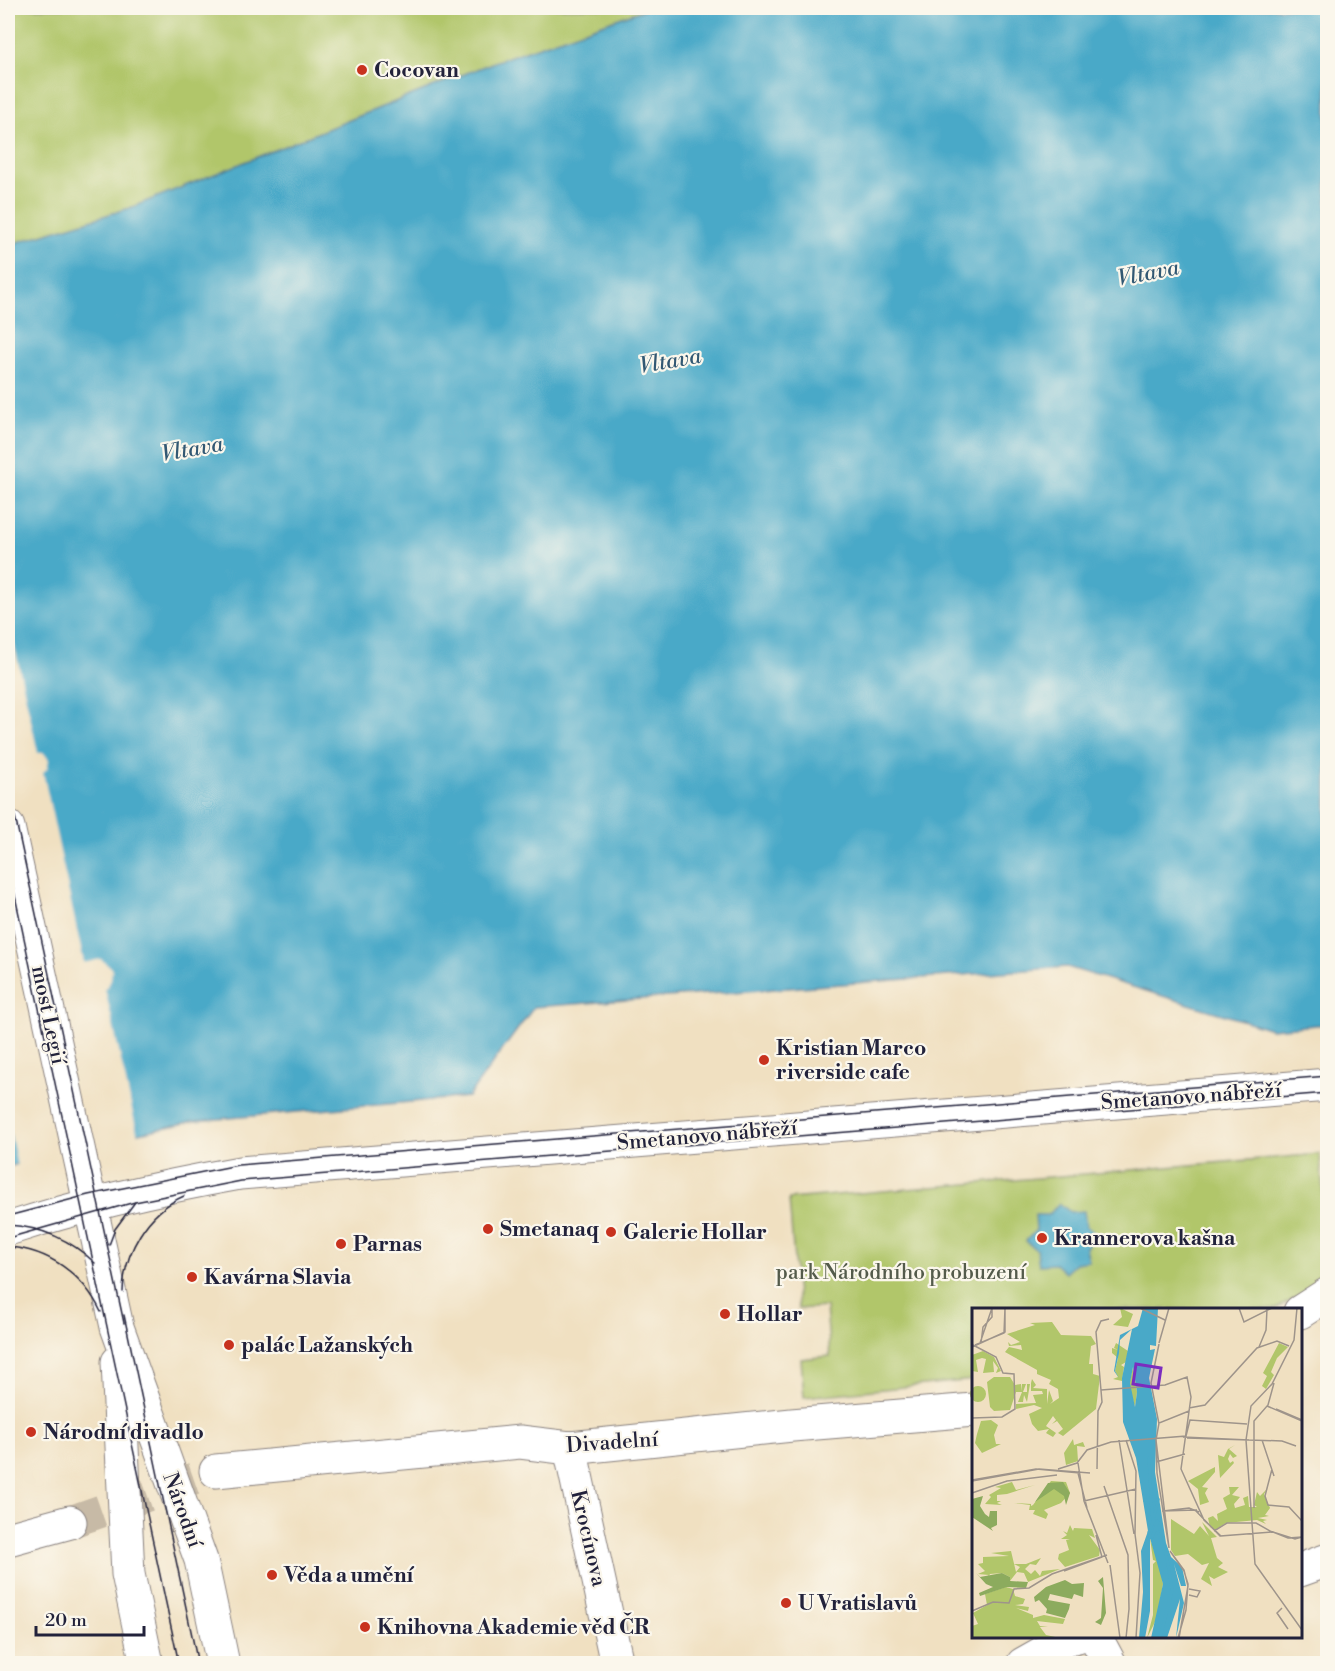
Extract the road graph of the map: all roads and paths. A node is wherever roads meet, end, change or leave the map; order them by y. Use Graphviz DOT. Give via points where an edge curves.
graph roads {
  1 [pos="8,827"];
  2 [pos="1328,1085"];
  3 [pos="89,1204"];
  4 [pos="8,1229"];
  5 [pos="1328,1294"];
  6 [pos="1302,1311"];
  7 [pos="117,1327"];
  8 [pos="972,1410"];
  9 [pos="570,1448"];
  10 [pos="216,1471"];
  11 [pos="70,1522"];
  12 [pos="8,1539"];
  13 [pos="1328,1560"];
  14 [pos="1302,1569"];
  15 [pos="1069,1638"];
  16 [pos="1096,1638"];
  17 [pos="147,1664"];
  18 [pos="223,1664"];
  19 [pos="617,1664"];
  20 [pos="1023,1664"];
  21 [pos="1110,1664"];
  1 -- 3 [label="street, most Legií"];
  2 -- 3 [label="street, Smetanovo nábřeží" via="272,1170 178,1183"];
  3 -- 4 [label="street, Smetanovo nábřeží"];
  3 -- 7 [label="street, Národní"];
  5 -- 6 [label="street"];
  7 -- 17 [label="street, Národní" via="128,1574"];
  7 -- 18 [label="street, Národní" via="201,1560"];
  8 -- 9 [label="street, Divadelní"];
  9 -- 10 [label="street, Divadelní" via="520,1442"];
  9 -- 19 [label="street, Krocínova"];
  11 -- 12 [label="street"];
  13 -- 14 [label="street"];
  15 -- 20 [label="street"];
  16 -- 21 [label="street"];
}
